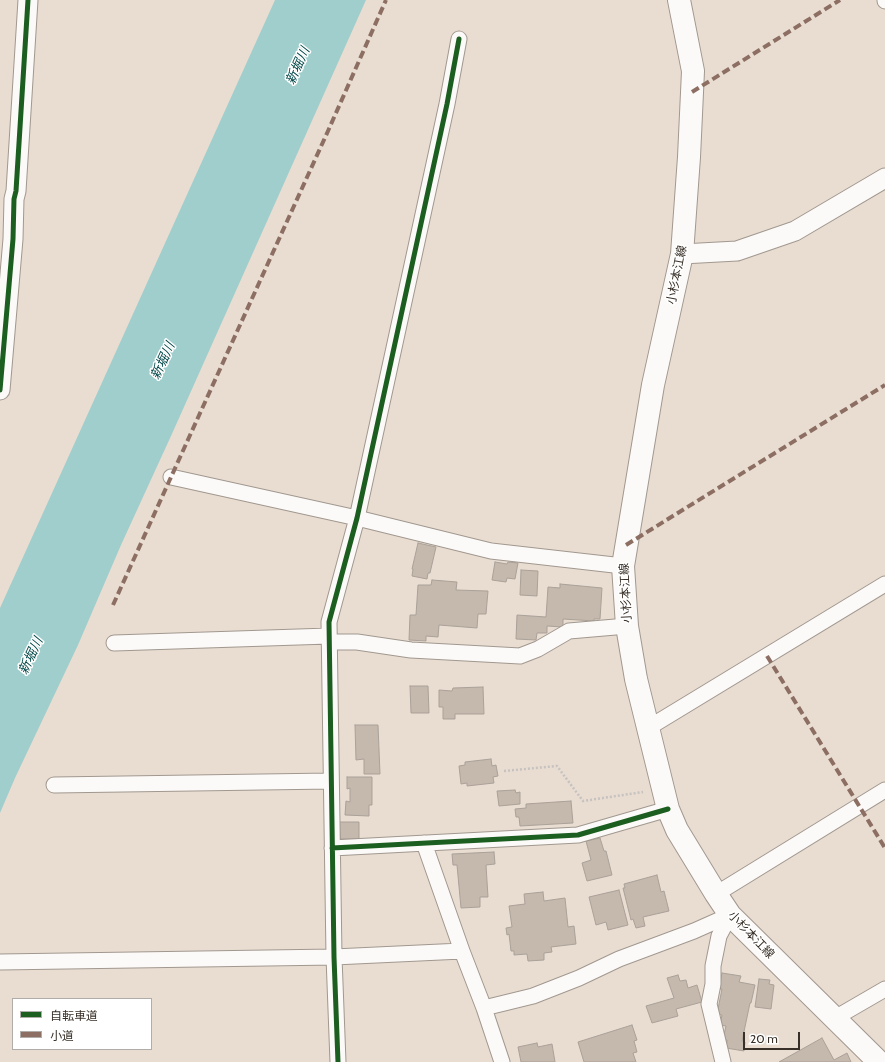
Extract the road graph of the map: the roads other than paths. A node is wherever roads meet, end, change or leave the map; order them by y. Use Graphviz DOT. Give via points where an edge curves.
graph roads {
  1 [pos="28,0"];
  2 [pos="679,0"];
  3 [pos="459,39"];
  4 [pos="885,178"];
  5 [pos="7,199"];
  6 [pos="682,254"];
  7 [pos="0,390"];
  8 [pos="171,476"];
  9 [pos="357,518"];
  10 [pos="623,566"];
  11 [pos="885,584"];
  12 [pos="627,626"];
  13 [pos="329,639"];
  14 [pos="114,643"];
  15 [pos="648,728"];
  16 [pos="331,781"];
  17 [pos="54,785"];
  18 [pos="885,790"];
  19 [pos="668,809"];
  20 [pos="424,842"];
  21 [pos="332,848"];
  22 [pos="716,894"];
  23 [pos="730,915"];
  24 [pos="462,951"];
  25 [pos="334,957"];
  26 [pos="0,962"];
  27 [pos="885,989"];
  28 [pos="484,1008"];
  29 [pos="835,1018"];
  30 [pos="338,1062"];
  31 [pos="502,1062"];
  32 [pos="723,1062"];
  33 [pos="879,1062"];
  1 -- 5 [label="street" via="16,191"];
  2 -- 6 [label="main road, 小杉本江線" via="693,70"];
  3 -- 9 [label="street"];
  4 -- 6 [label="street" via="795,231 737,251"];
  5 -- 7 [label="street" via="13,239"];
  6 -- 10 [label="main road, 小杉本江線" via="653,385"];
  8 -- 9 [label="street"];
  9 -- 10 [label="street" via="491,551"];
  9 -- 13 [label="street" via="329,622"];
  10 -- 12 [label="main road, 小杉本江線"];
  11 -- 15 [label="street"];
  12 -- 13 [label="street" via="569,631 538,650 520,656 411,650"];
  12 -- 15 [label="main road, 小杉本江線"];
  13 -- 14 [label="street"];
  13 -- 16 [label="street"];
  15 -- 19 [label="main road, 小杉本江線"];
  16 -- 17 [label="street"];
  16 -- 21 [label="street"];
  18 -- 22 [label="street"];
  19 -- 20 [label="street" via="578,834"];
  19 -- 22 [label="main road, 小杉本江線" via="676,830"];
  20 -- 21 [label="street"];
  20 -- 24 [label="street"];
  21 -- 25 [label="street"];
  22 -- 23 [label="main road, 小杉本江線"];
  23 -- 28 [label="street" via="533,996"];
  23 -- 29 [label="main road, 小杉本江線"];
  23 -- 32 [label="street" via="719,936 709,1004"];
  24 -- 25 [label="street"];
  24 -- 28 [label="street"];
  25 -- 26 [label="street"];
  25 -- 30 [label="street"];
  27 -- 29 [label="street"];
  28 -- 31 [label="street"];
  29 -- 33 [label="main road, 小杉本江線"];
}
